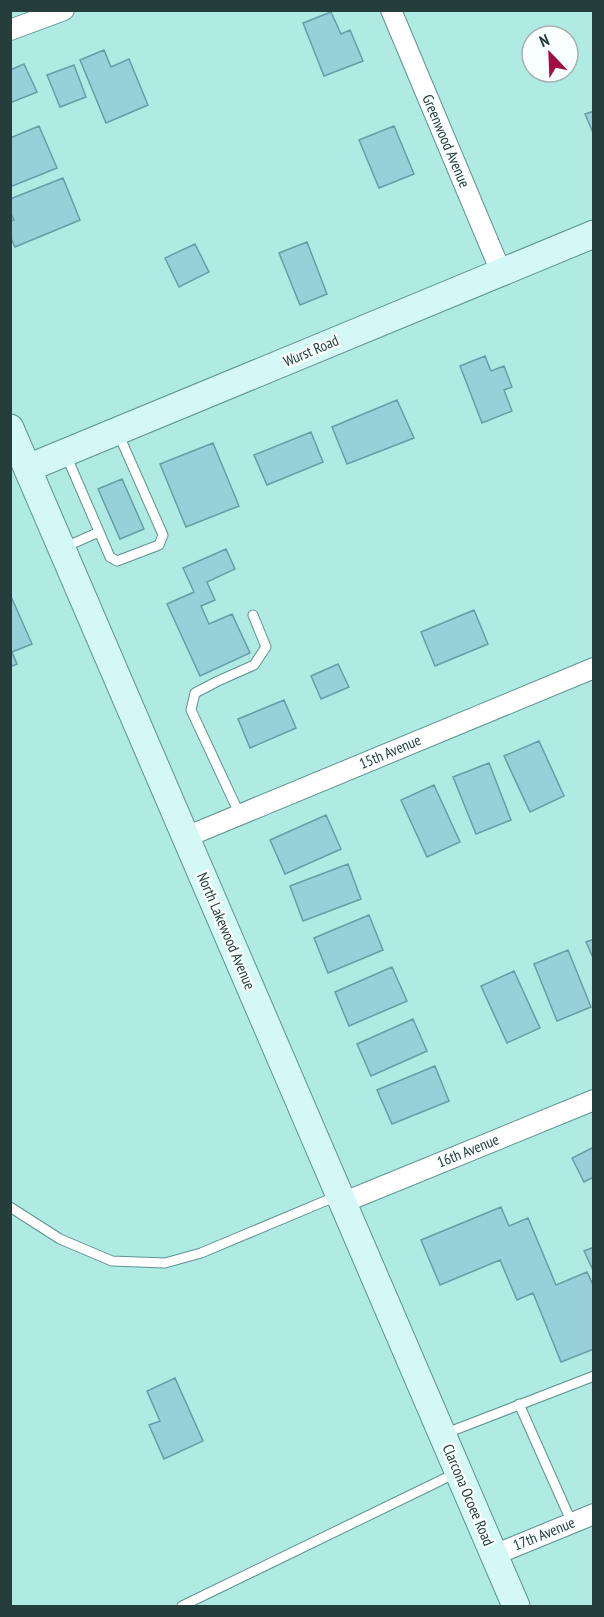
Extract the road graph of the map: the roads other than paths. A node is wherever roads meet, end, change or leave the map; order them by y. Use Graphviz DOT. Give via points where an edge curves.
graph roads {
  1 [pos="64,10"];
  2 [pos="391,10"];
  3 [pos="10,30"];
  4 [pos="594,234"];
  5 [pos="501,272"];
  6 [pos="10,428"];
  7 [pos="117,431"];
  8 [pos="66,453"];
  9 [pos="19,472"];
  10 [pos="99,532"];
  11 [pos="62,548"];
  12 [pos="253,615"];
  13 [pos="594,668"];
  14 [pos="240,814"];
  15 [pos="186,837"];
  16 [pos="594,1100"];
  17 [pos="341,1199"];
  18 [pos="10,1207"];
  19 [pos="594,1376"];
  20 [pos="519,1404"];
  21 [pos="442,1435"];
  22 [pos="458,1472"];
  23 [pos="594,1514"];
  24 [pos="572,1523"];
  25 [pos="494,1555"];
  26 [pos="182,1606"];
  27 [pos="516,1606"];
  1 -- 3 [label="street"];
  2 -- 5 [label="street, Greenwood Avenue"];
  4 -- 5 [label="street, Wurst Road"];
  5 -- 7 [label="street, Wurst Road"];
  6 -- 9 [label="street, North Lakewood Avenue"];
  7 -- 8 [label="street, Wurst Road"];
  7 -- 10 [label="lane" via="163,535 159,545 117,561 110,557"];
  8 -- 9 [label="street, Wurst Road"];
  8 -- 10 [label="lane"];
  9 -- 11 [label="street, North Lakewood Avenue"];
  10 -- 11 [label="lane"];
  11 -- 15 [label="street, North Lakewood Avenue"];
  12 -- 14 [label="lane" via="266,647 254,665 195,693 191,710"];
  13 -- 14 [label="street, 15th Avenue"];
  14 -- 15 [label="street, 15th Avenue"];
  15 -- 17 [label="street, North Lakewood Avenue"];
  16 -- 17 [label="street, 16th Avenue"];
  17 -- 18 [label="lane" via="165,1263 112,1261 60,1239"];
  17 -- 21 [label="street, North Lakewood Avenue"];
  19 -- 20 [label="lane"];
  20 -- 21 [label="lane"];
  20 -- 24 [label="lane"];
  21 -- 22 [label="street, Clarcona Ocoee Road"];
  22 -- 25 [label="street, Clarcona Ocoee Road"];
  22 -- 26 [label="lane"];
  23 -- 24 [label="street, 17th Avenue"];
  24 -- 25 [label="street, 17th Avenue"];
  25 -- 27 [label="street, Clarcona Ocoee Road"];
}
